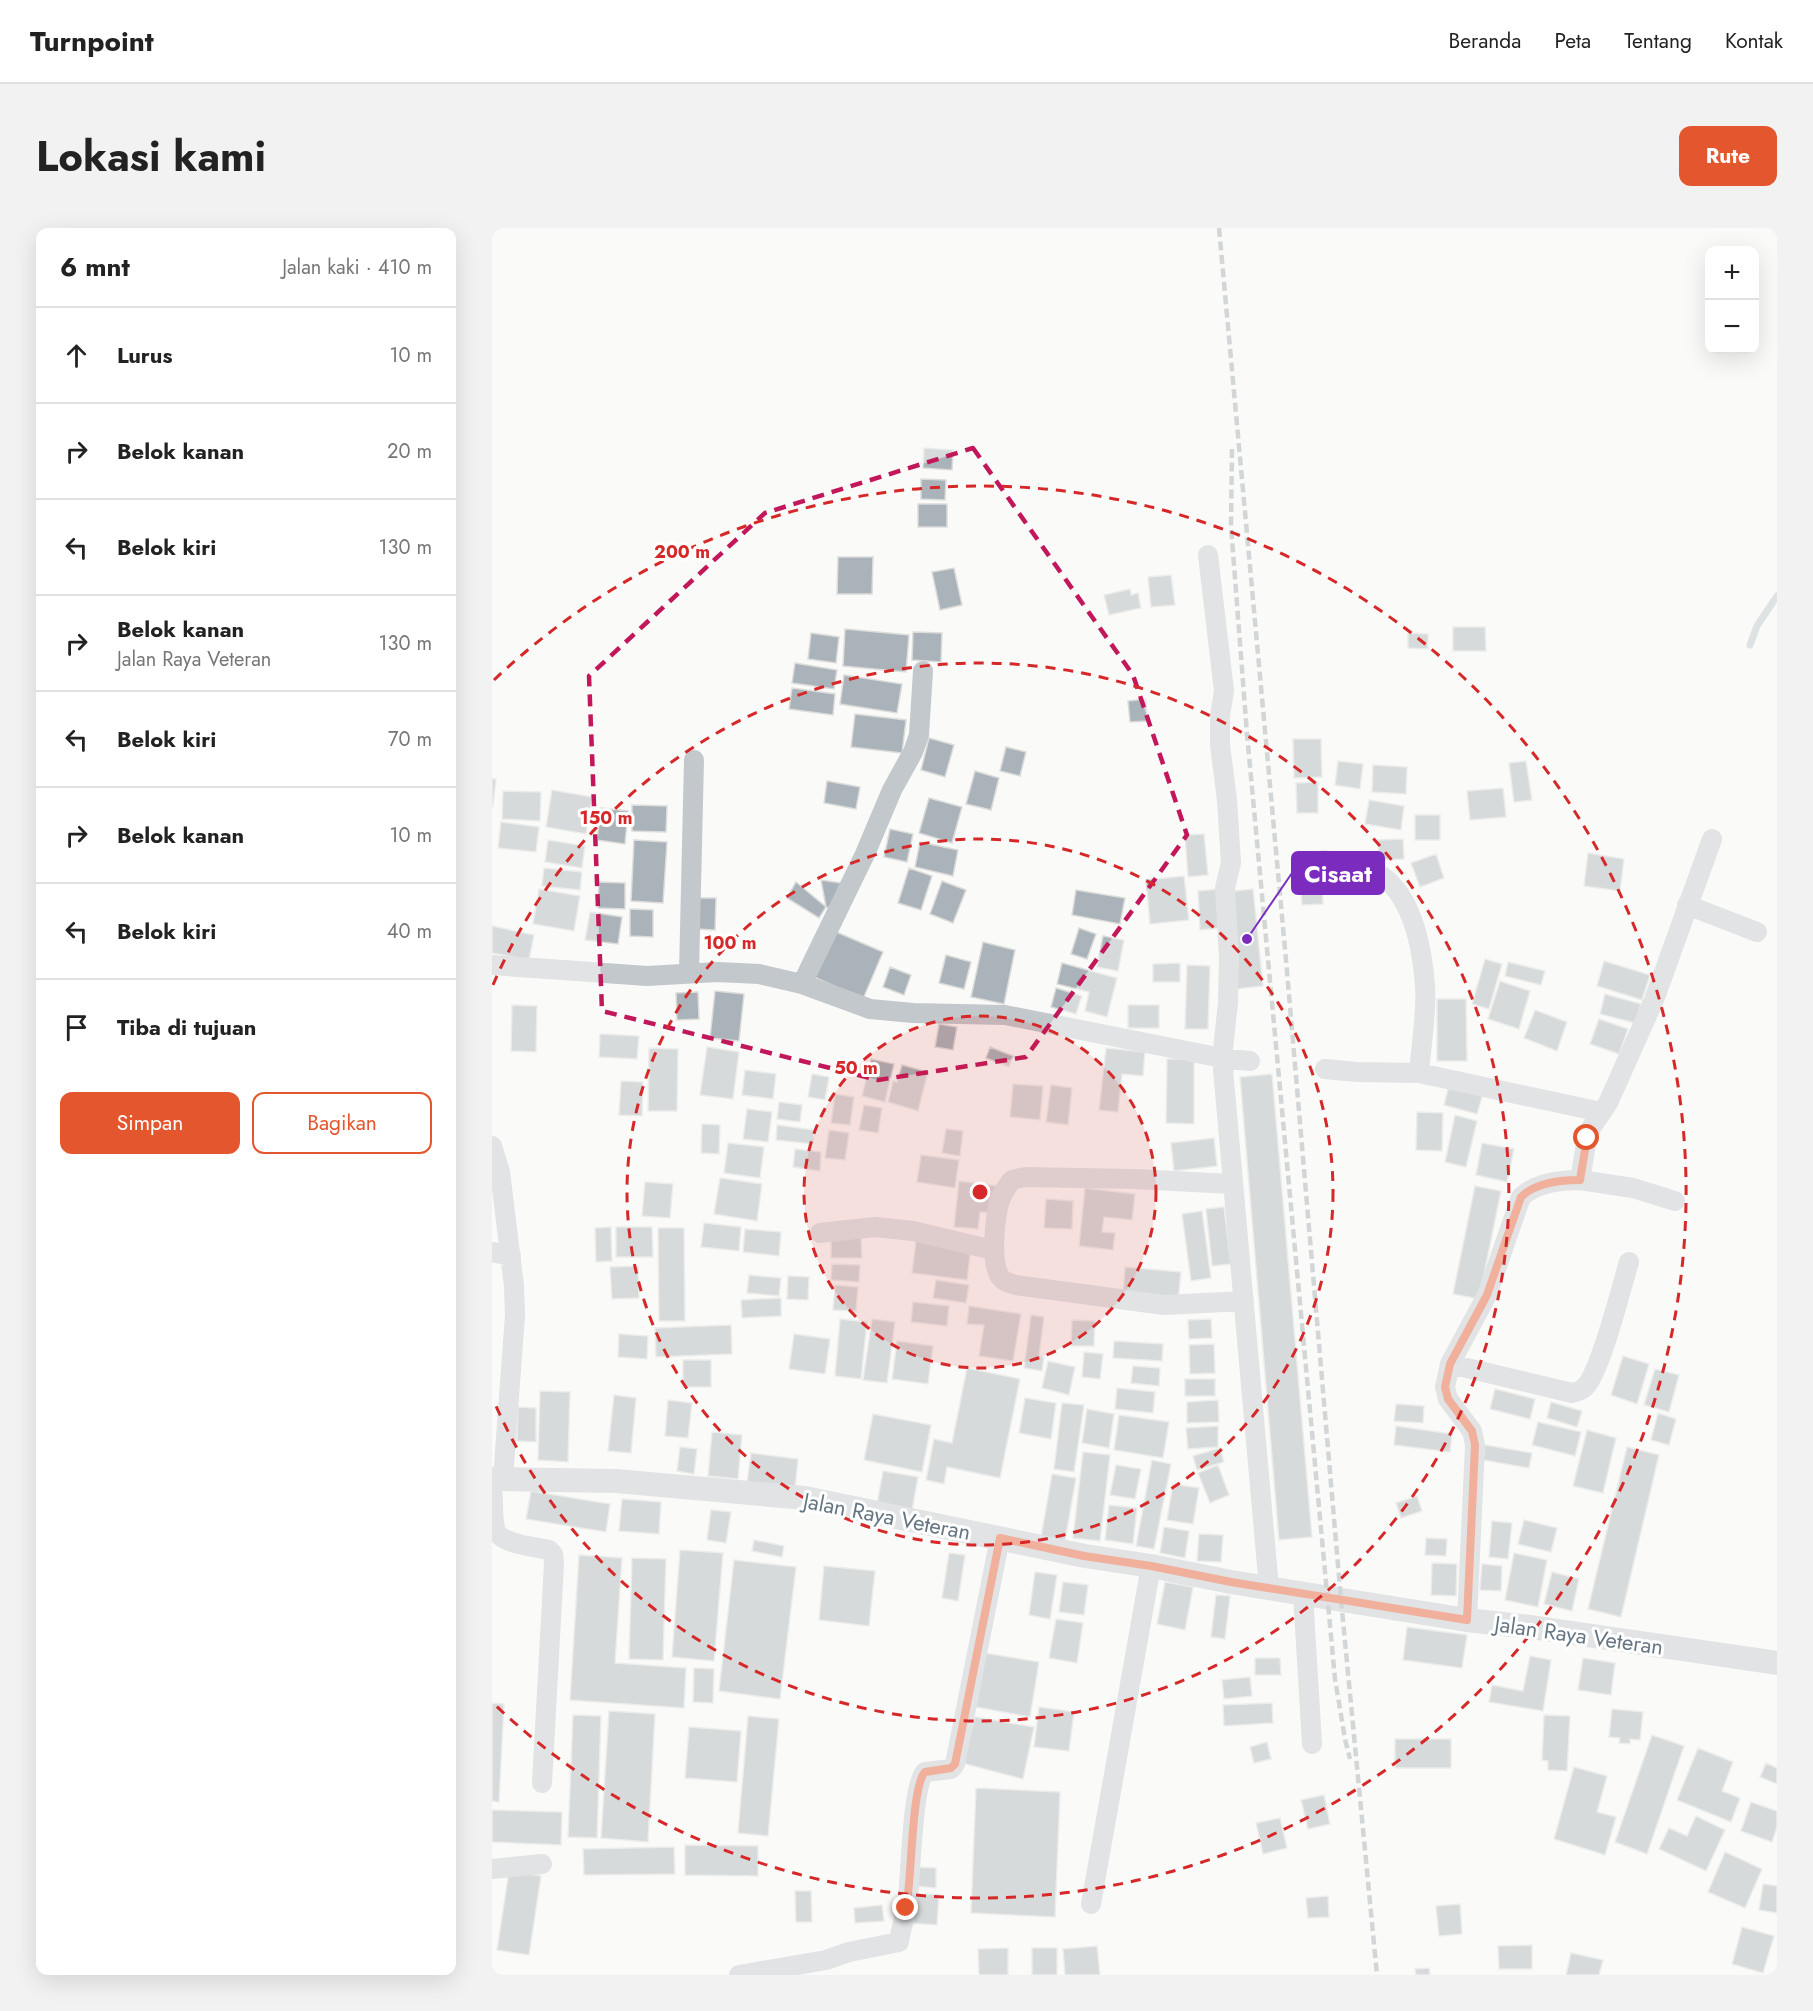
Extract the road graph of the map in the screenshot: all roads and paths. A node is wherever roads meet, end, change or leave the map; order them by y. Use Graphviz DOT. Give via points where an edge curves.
graph roads {
  1 [pos="1208,555"];
  2 [pos="923,671"];
  3 [pos="694,760"];
  4 [pos="1712,840"];
  5 [pos="1323,860"];
  6 [pos="1687,905"];
  7 [pos="1757,932"];
  8 [pos="492,965"];
  9 [pos="689,973"];
  10 [pos="801,984"];
  11 [pos="1222,1058"];
  12 [pos="1250,1061"];
  13 [pos="1325,1069"];
  14 [pos="1419,1073"];
  15 [pos="1601,1112"];
  16 [pos="492,1146"];
  17 [pos="1580,1180"];
  18 [pos="1232,1184"];
  19 [pos="1675,1201"];
  20 [pos="820,1233"];
  21 [pos="987,1248"];
  22 [pos="501,1254"];
  23 [pos="1629,1262"];
  24 [pos="1244,1301"];
  25 [pos="1450,1364"];
  26 [pos="496,1483"];
  27 [pos="1000,1538"];
  28 [pos="1151,1566"];
  29 [pos="1269,1588"];
  30 [pos="1303,1594"];
  31 [pos="1467,1620"];
  32 [pos="1777,1663"];
  33 [pos="1312,1744"];
  34 [pos="542,1783"];
  35 [pos="542,1864"];
  36 [pos="492,1869"];
  37 [pos="1091,1904"];
  38 [pos="739,1975"];
  1 -- 11 [label="street" via="1224,692 1220,745 1231,863 1225,888 1229,958"];
  2 -- 10 [label="street" via="919,735 913,752"];
  3 -- 9 [label="street"];
  4 -- 6 [label="street"];
  5 -- 14 [label="street" via="1370,869 1383,877 1398,892 1412,922 1425,988"];
  6 -- 7 [label="street"];
  6 -- 15 [label="street" via="1654,1000"];
  8 -- 9 [label="street" via="647,976"];
  9 -- 10 [label="street" via="759,974"];
  10 -- 11 [label="street" via="870,1009 1005,1015"];
  11 -- 12 [label="street"];
  11 -- 18 [label="street"];
  13 -- 14 [label="street"];
  14 -- 15 [label="street"];
  15 -- 17 [label="street" via="1587,1138"];
  16 -- 22 [label="street" via="500,1172"];
  17 -- 19 [label="street" via="1633,1188"];
  17 -- 25 [label="street" via="1534,1188 1521,1197 1487,1295"];
  18 -- 21 [label="street" via="1025,1177 1012,1180 1000,1201"];
  18 -- 24 [label="street"];
  20 -- 21 [label="street" via="875,1227 913,1231"];
  21 -- 24 [label="street" via="998,1274 1015,1286 1164,1305"];
  22 -- 26 [label="street" via="515,1315"];
  23 -- 25 [label="street" via="1600,1358 1586,1387 1579,1391 1572,1393"];
  24 -- 29 [label="street"];
  25 -- 31 [label="street" via="1445,1387 1448,1399 1472,1431 1475,1445"];
  26 -- 27 [label="street, Jalan Raya Veteran" via="616,1481 805,1498"];
  26 -- 34 [label="street" via="497,1536 553,1554"];
  27 -- 28 [label="street, Jalan Raya Veteran"];
  27 -- 38 [label="street" via="955,1764 925,1772 921,1777 899,1942"];
  28 -- 29 [label="street, Jalan Raya Veteran"];
  28 -- 37 [label="street"];
  29 -- 30 [label="street, Jalan Raya Veteran"];
  30 -- 31 [label="street, Jalan Raya Veteran"];
  30 -- 33 [label="street"];
  31 -- 32 [label="street, Jalan Raya Veteran"];
  35 -- 36 [label="street"];
}
